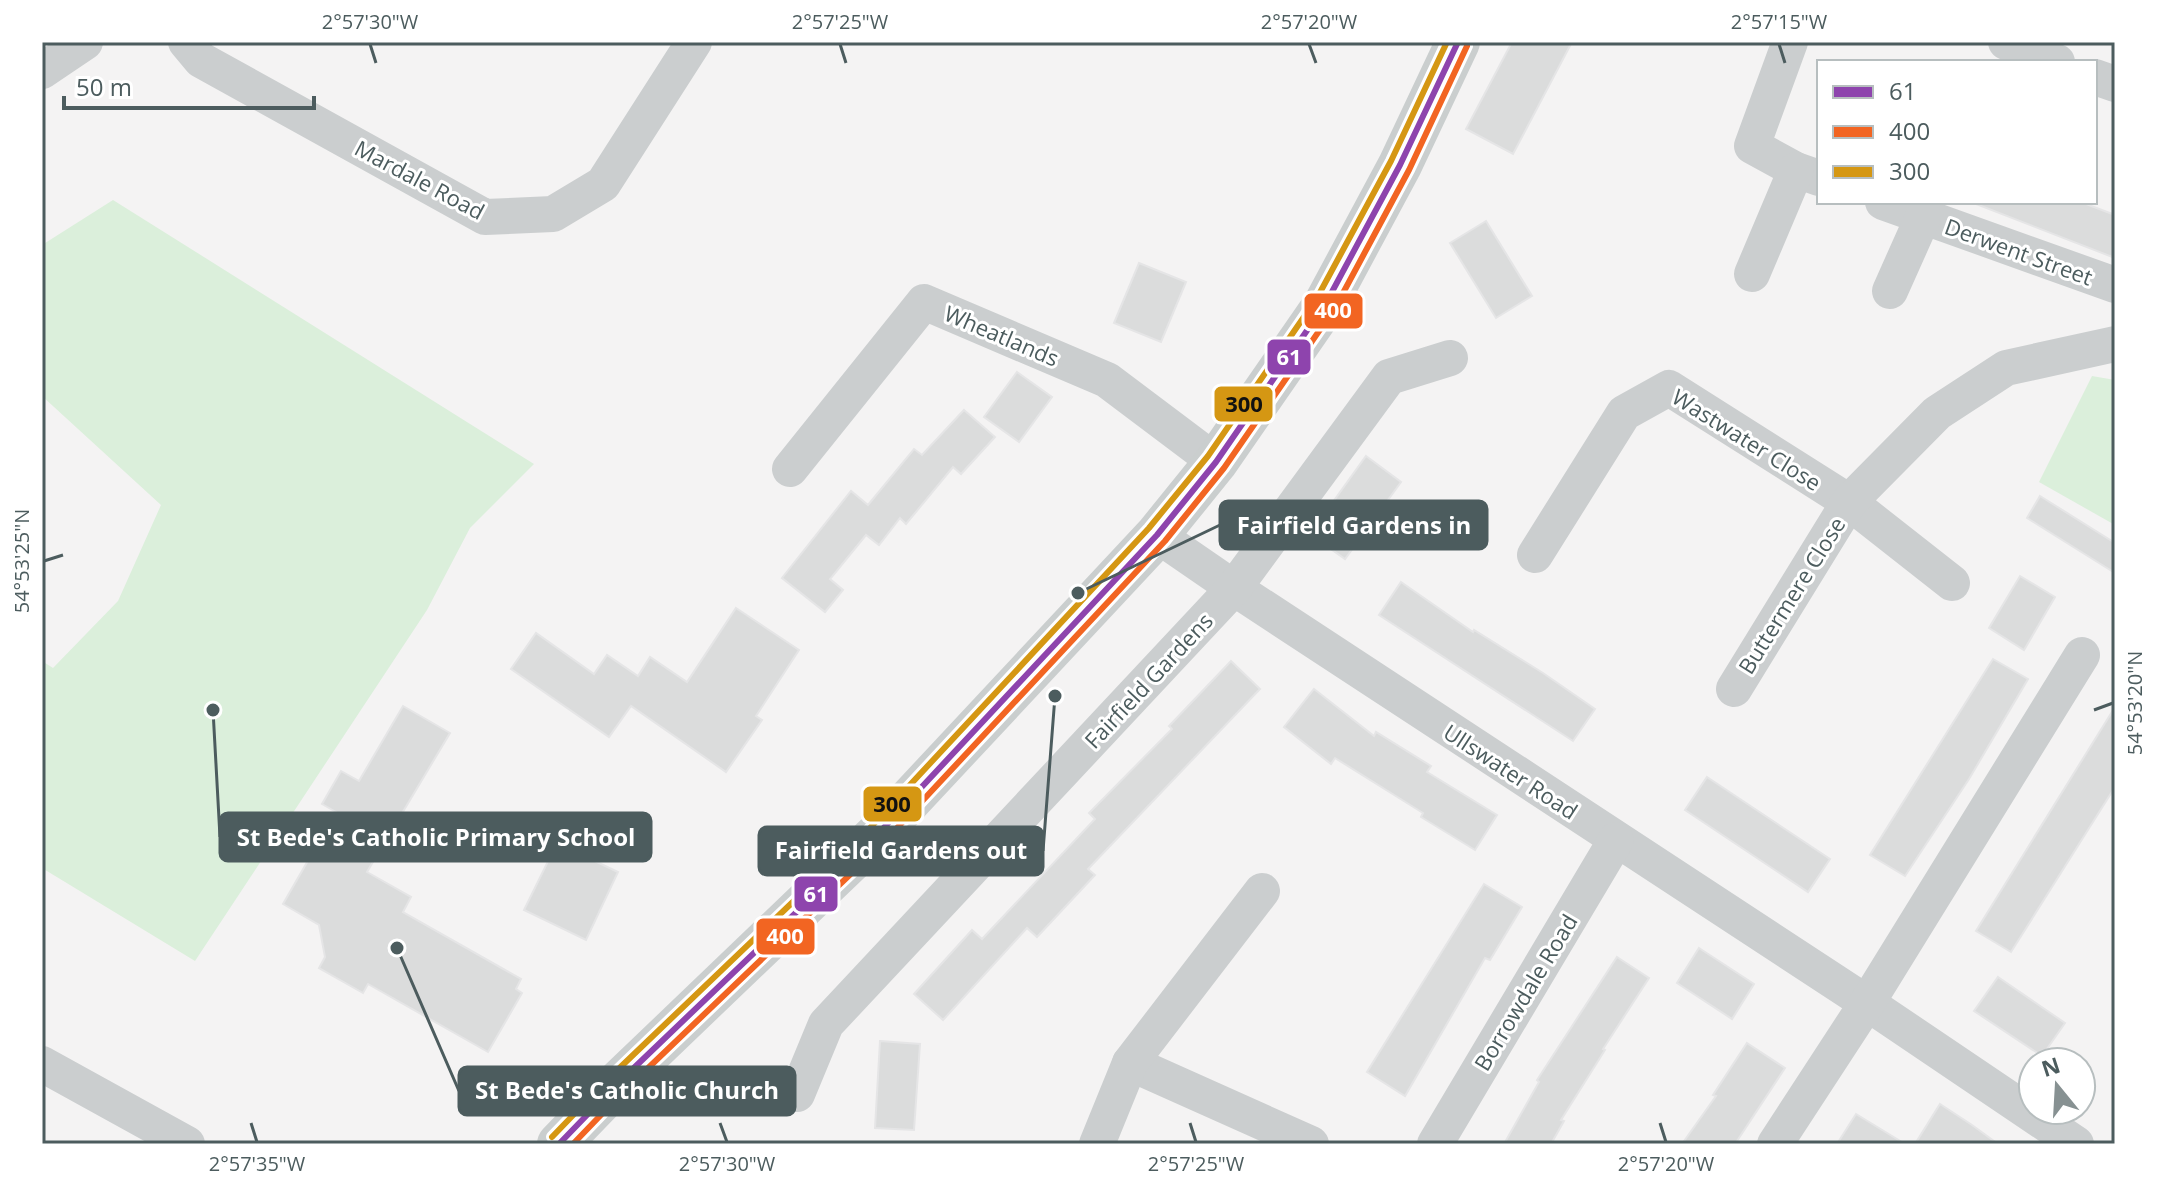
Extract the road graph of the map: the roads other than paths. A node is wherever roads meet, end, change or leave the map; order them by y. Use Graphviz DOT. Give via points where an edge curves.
graph roads {
  1 [pos="85,42"];
  2 [pos="186,42"];
  3 [pos="694,42"];
  4 [pos="1458,42"];
  5 [pos="1790,42"];
  6 [pos="2006,42"];
  7 [pos="2052,60"];
  8 [pos="42,71"];
  9 [pos="1808,174"];
  10 [pos="1888,204"];
  11 [pos="1923,217"];
  12 [pos="1752,274"];
  13 [pos="2115,285"];
  14 [pos="1890,291"];
  15 [pos="2115,344"];
  16 [pos="1450,358"];
  17 [pos="1216,462"];
  18 [pos="790,469"];
  19 [pos="1849,502"];
  20 [pos="1157,535"];
  21 [pos="1535,555"];
  22 [pos="1952,583"];
  23 [pos="1234,588"];
  24 [pos="2082,655"];
  25 [pos="1734,689"];
  26 [pos="1616,840"];
  27 [pos="1262,891"];
  28 [pos="1867,1003"];
  29 [pos="1130,1063"];
  30 [pos="42,1064"];
  31 [pos="797,1094"];
  32 [pos="187,1144"];
  33 [pos="559,1144"];
  34 [pos="1097,1144"];
  35 [pos="1311,1144"];
  36 [pos="1435,1144"];
  37 [pos="1775,1144"];
  38 [pos="2076,1144"];
  1 -- 8 [label="street"];
  2 -- 3 [label="street, Mardale Road" via="201,60 485,217 553,214 603,184"];
  4 -- 17 [label="main road" via="1326,303"];
  5 -- 9 [label="street" via="1752,146"];
  6 -- 7 [label="street"];
  9 -- 12 [label="street"];
  10 -- 11 [label="street, Derwent Street"];
  11 -- 13 [label="street, Derwent Street"];
  11 -- 14 [label="street, Derwent Street"];
  15 -- 19 [label="street, Buttermere Close" via="2006,368 1937,413"];
  16 -- 23 [label="street, Fairfield Gardens" via="1389,377"];
  17 -- 18 [label="street, Wheatlands" via="1107,380 924,302"];
  17 -- 20 [label="main road"];
  19 -- 21 [label="street, Wastwater Close" via="1669,388 1624,413"];
  19 -- 22 [label="street"];
  19 -- 25 [label="street, Buttermere Close"];
  20 -- 23 [label="street, Ullswater Road"];
  20 -- 33 [label="main road" via="876,836"];
  23 -- 26 [label="street, Ullswater Road"];
  23 -- 31 [label="street, Fairfield Gardens" via="826,1024"];
  24 -- 28 [label="street"];
  26 -- 28 [label="street, Ullswater Road"];
  26 -- 36 [label="street, Borrowdale Road"];
  27 -- 29 [label="street"];
  28 -- 37 [label="street"];
  28 -- 38 [label="street, Ullswater Road"];
  29 -- 34 [label="street"];
  29 -- 35 [label="street"];
  30 -- 32 [label="street"];
}
